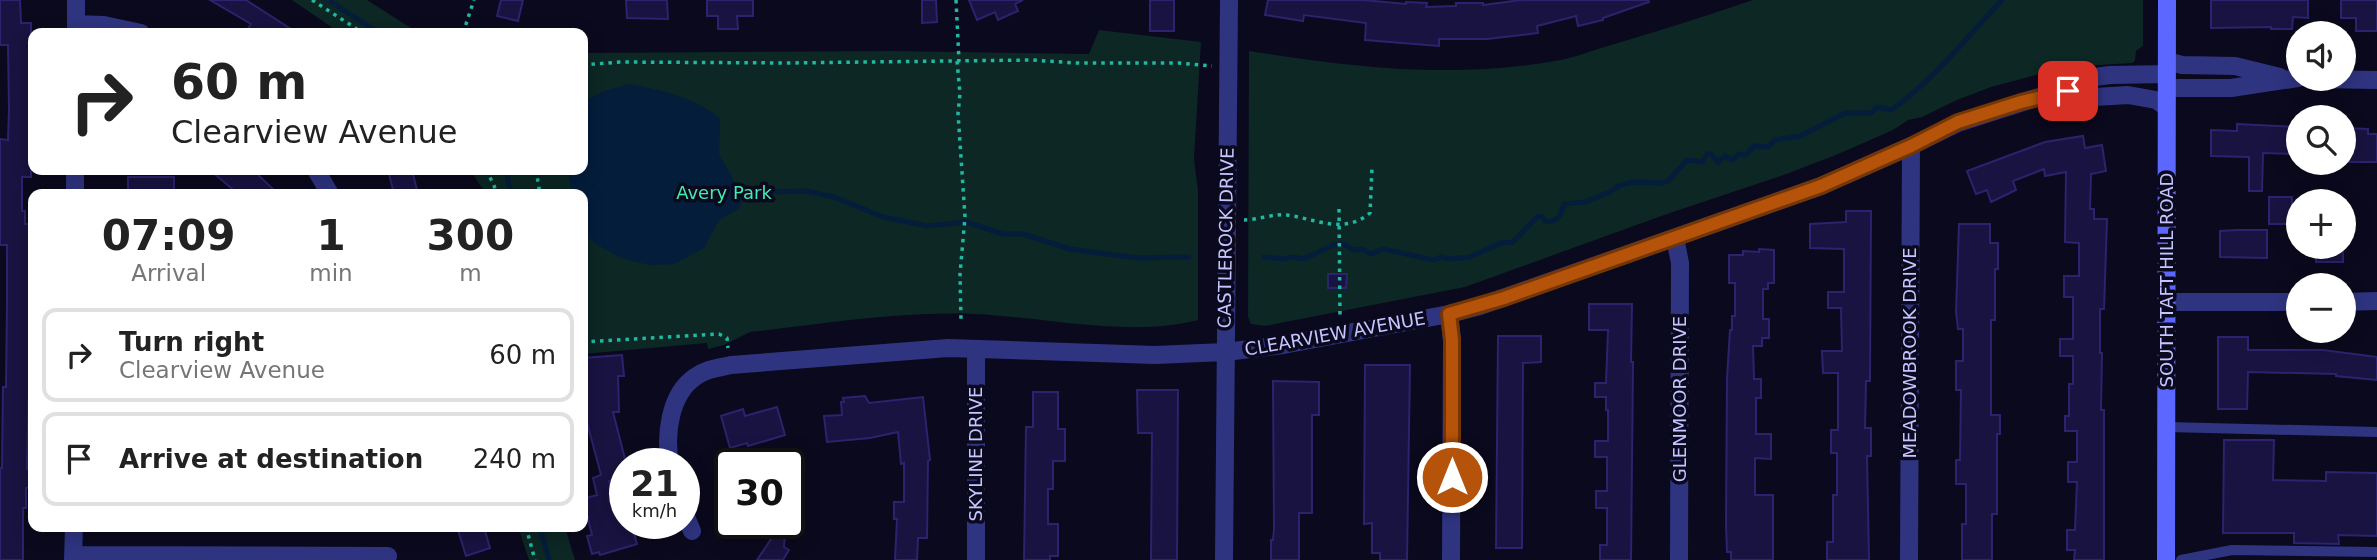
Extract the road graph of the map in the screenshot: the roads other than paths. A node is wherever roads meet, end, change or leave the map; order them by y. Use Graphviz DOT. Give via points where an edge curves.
graph roads {
  1 [pos="76,0"];
  2 [pos="1228,0"];
  3 [pos="2167,0"];
  4 [pos="76,28"];
  5 [pos="83,28"];
  6 [pos="118,28"];
  7 [pos="2167,74"];
  8 [pos="2286,77"];
  9 [pos="2286,79"];
  10 [pos="2356,80"];
  11 [pos="2377,80"];
  12 [pos="2068,91"];
  13 [pos="2166,107"];
  14 [pos="1911,146"];
  15 [pos="1675,238"];
  16 [pos="2377,301"];
  17 [pos="2167,302"];
  18 [pos="2286,302"];
  19 [pos="2356,302"];
  20 [pos="1449,314"];
  21 [pos="976,349"];
  22 [pos="1225,352"];
  23 [pos="2167,427"];
  24 [pos="2377,432"];
  25 [pos="670,448"];
  26 [pos="74,532"];
  27 [pos="2377,552"];
  28 [pos="2232,555"];
  29 [pos="388,556"];
  30 [pos="74,557"];
  31 [pos="976,560"];
  32 [pos="1224,560"];
  33 [pos="1451,560"];
  34 [pos="1679,560"];
  35 [pos="1909,560"];
  36 [pos="2166,560"];
  37 [pos="2181,560"];
  1 -- 4 [label="street"];
  2 -- 22 [label="street, CASTLEROCK DRIVE"];
  3 -- 7 [label="main road, SOUTH TAFT HILL ROAD"];
  5 -- 6 [label="street"];
  7 -- 8 [label="street, CLEARVIEW AVENUE" via="2182,65 2235,66"];
  7 -- 9 [label="street, CLEARVIEW AVENUE" via="2231,88"];
  7 -- 12 [label="street, CLEARVIEW AVENUE" via="2080,79"];
  7 -- 13 [label="main road, SOUTH TAFT HILL ROAD"];
  10 -- 11 [label="street"];
  12 -- 13 [label="street, CLEARVIEW AVENUE" via="2095,97 2144,97"];
  12 -- 14 [label="street, CLEARVIEW AVENUE" via="1958,122"];
  13 -- 17 [label="main road, SOUTH TAFT HILL ROAD"];
  14 -- 15 [label="street, CLEARVIEW AVENUE" via="1821,186"];
  14 -- 35 [label="street, MEADOWBROOK DRIVE"];
  15 -- 20 [label="street, CLEARVIEW AVENUE"];
  15 -- 34 [label="street, GLENMOOR DRIVE" via="1680,263"];
  16 -- 19 [label="street"];
  17 -- 18 [label="street"];
  17 -- 23 [label="main road, SOUTH TAFT HILL ROAD"];
  20 -- 22 [label="street, CLEARVIEW AVENUE"];
  20 -- 33 [label="street"];
  21 -- 22 [label="street, CLEARVIEW AVENUE" via="1155,355"];
  21 -- 25 [label="street, CLEARVIEW AVENUE" via="707,370 692,378 675,402"];
  21 -- 31 [label="street, SKYLINE DRIVE"];
  22 -- 32 [label="street, CASTLEROCK DRIVE"];
  23 -- 24 [label="lane"];
  23 -- 36 [label="main road, SOUTH TAFT HILL ROAD"];
  26 -- 30 [label="street"];
  27 -- 28 [label="lane"];
  28 -- 37 [label="lane"];
  29 -- 30 [label="street"];
}
